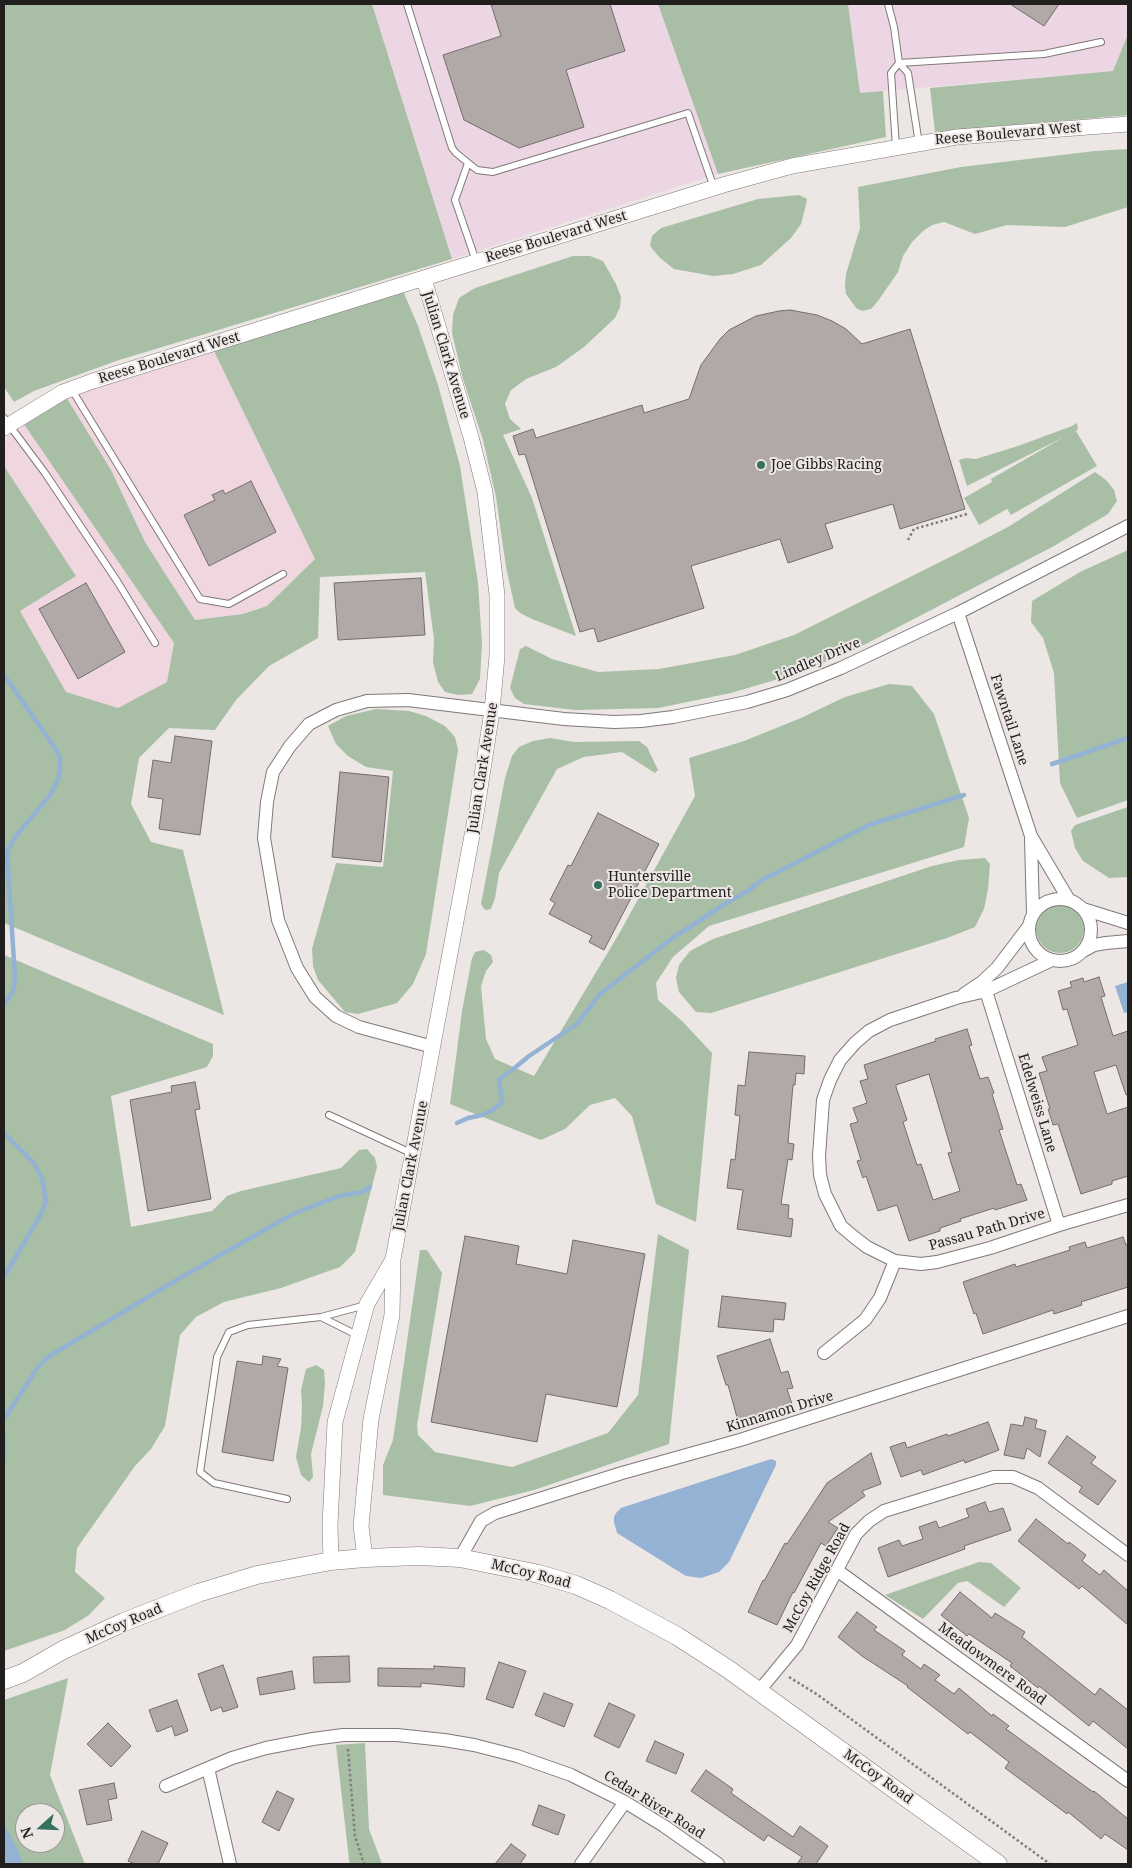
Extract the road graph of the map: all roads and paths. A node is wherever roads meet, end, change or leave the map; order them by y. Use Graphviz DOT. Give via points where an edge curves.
graph roads {
  1 [pos="407,4"];
  2 [pos="888,4"];
  3 [pos="1101,42"];
  4 [pos="899,63"];
  5 [pos="1128,124"];
  6 [pos="919,144"];
  7 [pos="896,147"];
  8 [pos="468,163"];
  9 [pos="714,188"];
  10 [pos="477,262"];
  11 [pos="424,279"];
  12 [pos="72,389"];
  13 [pos="5,424"];
  14 [pos="967,514"];
  15 [pos="1128,526"];
  16 [pos="908,540"];
  17 [pos="283,574"];
  18 [pos="958,613"];
  19 [pos="155,643"];
  20 [pos="492,711"];
  21 [pos="1031,836"];
  22 [pos="1069,900"];
  23 [pos="1083,909"];
  24 [pos="1031,920"];
  25 [pos="1128,922"];
  26 [pos="1128,941"];
  27 [pos="1083,951"];
  28 [pos="1052,960"];
  29 [pos="986,991"];
  30 [pos="956,998"];
  31 [pos="433,1047"];
  32 [pos="329,1115"];
  33 [pos="414,1155"];
  34 [pos="1128,1205"];
  35 [pos="1059,1225"];
  36 [pos="393,1259"];
  37 [pos="894,1261"];
  38 [pos="367,1304"];
  39 [pos="1128,1316"];
  40 [pos="321,1317"];
  41 [pos="359,1335"];
  42 [pos="824,1353"];
  43 [pos="287,1499"];
  44 [pos="1128,1555"];
  45 [pos="366,1558"];
  46 [pos="460,1558"];
  47 [pos="332,1561"];
  48 [pos="838,1571"];
  49 [pos="777,1669"];
  50 [pos="4,1680"];
  51 [pos="759,1691"];
  52 [pos="347,1735"];
  53 [pos="208,1768"];
  54 [pos="1128,1781"];
  55 [pos="166,1786"];
  56 [pos="625,1802"];
  57 [pos="230,1864"];
  58 [pos="364,1864"];
  59 [pos="581,1864"];
  60 [pos="718,1864"];
  61 [pos="998,1864"];
  62 [pos="1050,1864"];
  1 -- 8 [label="lane" via="452,148"];
  2 -- 4 [label="lane"];
  3 -- 4 [label="lane" via="1044,54"];
  4 -- 6 [label="lane" via="908,73"];
  4 -- 7 [label="lane" via="891,73"];
  5 -- 6 [label="street, Reese Boulevard West" via="956,137"];
  6 -- 7 [label="street, Reese Boulevard West"];
  7 -- 9 [label="street, Reese Boulevard West" via="792,166"];
  8 -- 9 [label="lane" via="477,170 493,172 688,113"];
  8 -- 10 [label="lane" via="454,200"];
  9 -- 10 [label="street, Reese Boulevard West"];
  10 -- 11 [label="street, Reese Boulevard West"];
  11 -- 12 [label="street, Reese Boulevard West"];
  11 -- 20 [label="street, Julian Clark Avenue" via="471,437 488,511 498,630"];
  12 -- 13 [label="street, Reese Boulevard West"];
  12 -- 17 [label="lane" via="200,599 229,604"];
  13 -- 19 [label="lane" via="45,473"];
  14 -- 16 [label="path" via="914,529"];
  15 -- 18 [label="street, Lindley Drive"];
  18 -- 20 [label="street, Lindley Drive" via="787,690 707,711 614,722"];
  18 -- 21 [label="street, Fawntail Lane"];
  20 -- 31 [label="street, Julian Clark Avenue"];
  20 -- 31 [label="street, Lindley Drive" via="408,700 367,701 336,710 309,724 290,746 273,772 267,802 264,838 278,920 297,968 315,997 336,1016 359,1027"];
  21 -- 22 [label="street, Fawntail Lane"];
  21 -- 24 [label="street, Fawntail Lane"];
  22 -- 23 [label="street"];
  22 -- 24 [label="street" via="1049,900 1040,906"];
  23 -- 25 [label="street"];
  23 -- 27 [label="street" via="1091,932"];
  24 -- 28 [label="street" via="1028,934 1031,944 1046,959"];
  24 -- 30 [label="street, Passau Path Drive" via="997,968 970,991"];
  26 -- 27 [label="street"];
  27 -- 28 [label="street" via="1066,961"];
  28 -- 29 [label="street, Passau Path Drive"];
  29 -- 30 [label="street, Passau Path Drive"];
  29 -- 35 [label="street, Edelweiss Lane"];
  30 -- 37 [label="street, Passau Path Drive" via="890,1020 869,1031 840,1060 823,1100 820,1175 825,1194 848,1232 867,1247"];
  31 -- 33 [label="street, Julian Clark Avenue"];
  32 -- 33 [label="lane"];
  33 -- 36 [label="street, Julian Clark Avenue"];
  34 -- 35 [label="street, Passau Path Drive"];
  35 -- 37 [label="street, Passau Path Drive" via="937,1262"];
  36 -- 38 [label="street, Julian Clark Avenue"];
  36 -- 45 [label="street, Julian Clark Avenue" via="392,1315 371,1419 361,1526"];
  37 -- 42 [label="street" via="880,1298 865,1320"];
  38 -- 40 [label="lane"];
  38 -- 41 [label="street, Julian Clark Avenue"];
  39 -- 46 [label="street, Kinnamon Drive" via="740,1440 496,1513 481,1521"];
  40 -- 41 [label="lane"];
  40 -- 43 [label="lane" via="248,1325 228,1332 217,1357 200,1472 214,1483"];
  41 -- 47 [label="street, Julian Clark Avenue" via="335,1422 330,1525"];
  44 -- 48 [label="street, McCoy Ridge Road" via="1038,1488 1013,1477 994,1477 884,1511 856,1534"];
  45 -- 46 [label="main road, McCoy Road"];
  45 -- 47 [label="main road, McCoy Road"];
  46 -- 51 [label="main road, McCoy Road" via="538,1574 576,1585 610,1600 677,1636"];
  47 -- 50 [label="main road, McCoy Road" via="257,1575 198,1593 98,1634"];
  48 -- 49 [label="street, McCoy Ridge Road" via="797,1645"];
  48 -- 54 [label="street, Meadowmere Road"];
  49 -- 51 [label="street, McCoy Ridge Road"];
  49 -- 62 [label="path" via="818,1695"];
  51 -- 61 [label="main road, McCoy Road"];
  52 -- 53 [label="street, Cedar River Road" via="266,1748"];
  52 -- 56 [label="street, Cedar River Road" via="397,1735 474,1745 542,1764"];
  52 -- 58 [label="path" via="356,1836"];
  53 -- 55 [label="street, Cedar River Road"];
  53 -- 57 [label="street"];
  56 -- 59 [label="street"];
  56 -- 60 [label="street, Cedar River Road"];
}
